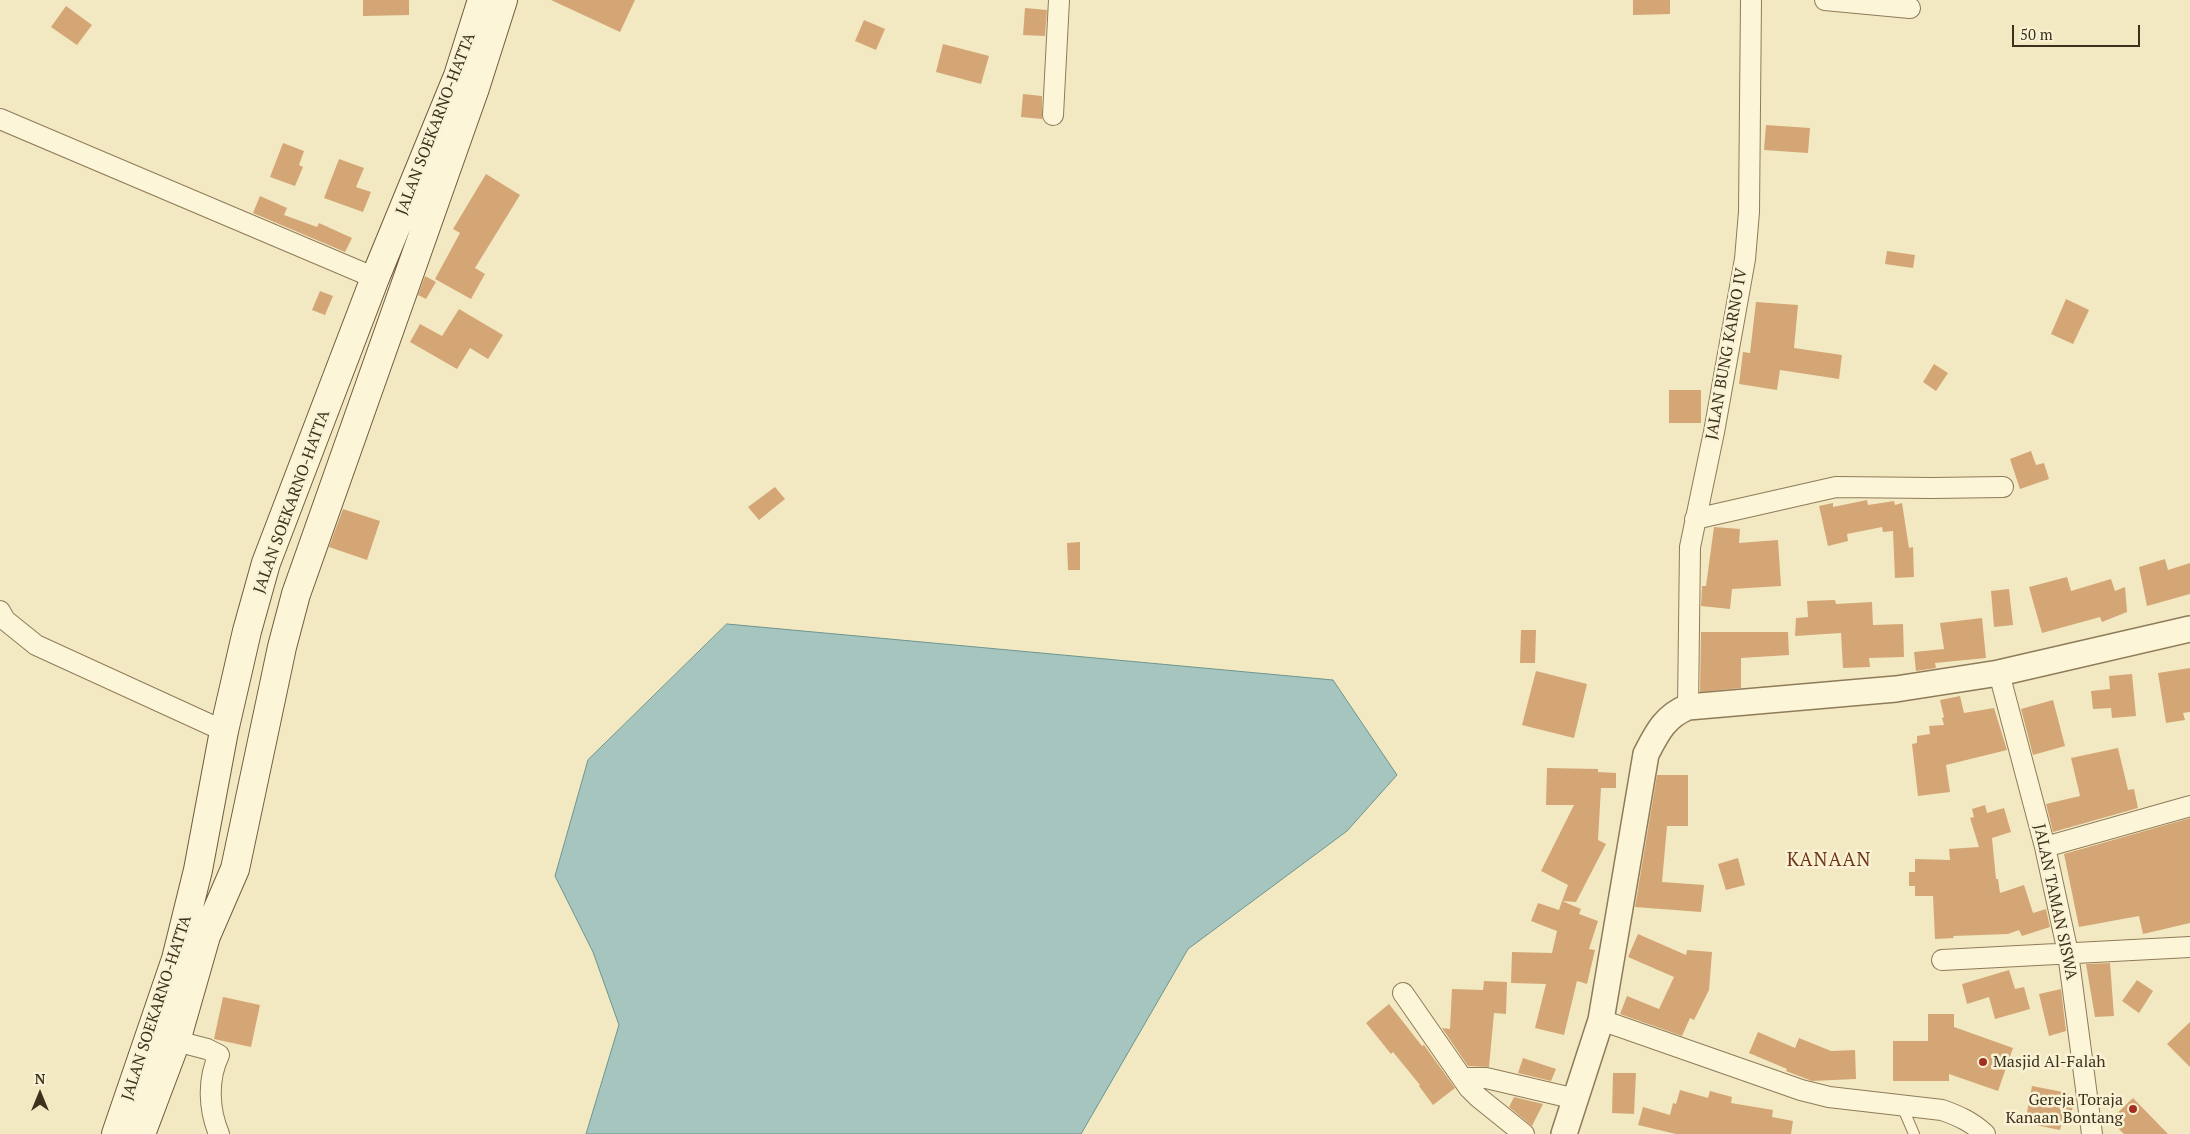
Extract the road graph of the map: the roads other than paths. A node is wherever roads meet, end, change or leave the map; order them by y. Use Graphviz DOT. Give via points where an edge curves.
graph roads {
  1 [pos="482,0"];
  2 [pos="503,0"];
  3 [pos="1059,0"];
  4 [pos="1751,0"];
  5 [pos="1826,0"];
  6 [pos="1910,8"];
  7 [pos="480,40"];
  8 [pos="466,82"];
  9 [pos="1053,116"];
  10 [pos="0,119"];
  11 [pos="376,278"];
  12 [pos="2003,486"];
  13 [pos="1695,519"];
  14 [pos="0,611"];
  15 [pos="2190,629"];
  16 [pos="2000,673"];
  17 [pos="1688,707"];
  18 [pos="224,731"];
  19 [pos="2190,806"];
  20 [pos="2045,847"];
  21 [pos="2190,937"];
  22 [pos="2190,946"];
  23 [pos="2150,947"];
  24 [pos="2068,953"];
  25 [pos="1942,960"];
  26 [pos="1403,993"];
  27 [pos="1601,1020"];
  28 [pos="176,1041"];
  29 [pos="1462,1078"];
  30 [pos="1576,1099"];
  31 [pos="1902,1106"];
  32 [pos="116,1134"];
  33 [pos="141,1134"];
  34 [pos="220,1134"];
  35 [pos="1524,1134"];
  36 [pos="1564,1134"];
  37 [pos="1914,1134"];
  38 [pos="1985,1134"];
  39 [pos="2092,1134"];
  1 -- 7 [label="main road, JALAN SOEKARNO-HATTA"];
  2 -- 7 [label="main road, JALAN SOEKARNO-HATTA"];
  3 -- 9 [label="street"];
  4 -- 13 [label="street, JALAN BUNG KARNO IV" via="1750,212 1745,259"];
  5 -- 6 [label="street"];
  7 -- 8 [label="main road, JALAN SOEKARNO-HATTA"];
  8 -- 11 [label="main road, JALAN SOEKARNO-HATTA"];
  8 -- 28 [label="main road, JALAN SOEKARNO-HATTA" via="296,594 235,869 206,936"];
  10 -- 11 [label="street"];
  11 -- 18 [label="main road, JALAN SOEKARNO-HATTA" via="266,563"];
  12 -- 13 [label="street" via="1836,486"];
  13 -- 17 [label="street, JALAN BUNG KARNO IV" via="1689,571"];
  14 -- 18 [label="street" via="4,620 36,645"];
  15 -- 16 [label="street"];
  16 -- 17 [label="street" via="1896,689"];
  16 -- 20 [label="street, JALAN TAMAN SISWA"];
  17 -- 27 [label="street" via="1675,712 1665,722 1646,754"];
  18 -- 32 [label="main road, JALAN SOEKARNO-HATTA" via="198,870 176,959"];
  19 -- 20 [label="street"];
  20 -- 24 [label="street, JALAN TAMAN SISWA"];
  21 -- 23 [label="street"];
  22 -- 23 [label="street"];
  23 -- 24 [label="street"];
  24 -- 25 [label="street"];
  24 -- 39 [label="street, JALAN TAMAN SISWA"];
  26 -- 29 [label="street"];
  27 -- 30 [label="street"];
  27 -- 31 [label="street" via="1800,1090"];
  28 -- 33 [label="main road, JALAN SOEKARNO-HATTA"];
  28 -- 34 [label="street" via="219,1055 210,1094"];
  29 -- 30 [label="street" via="1486,1078"];
  29 -- 35 [label="street" via="1478,1097"];
  30 -- 36 [label="street"];
  31 -- 37 [label="lane"];
  31 -- 38 [label="street" via="1942,1110 1974,1124"];
}
